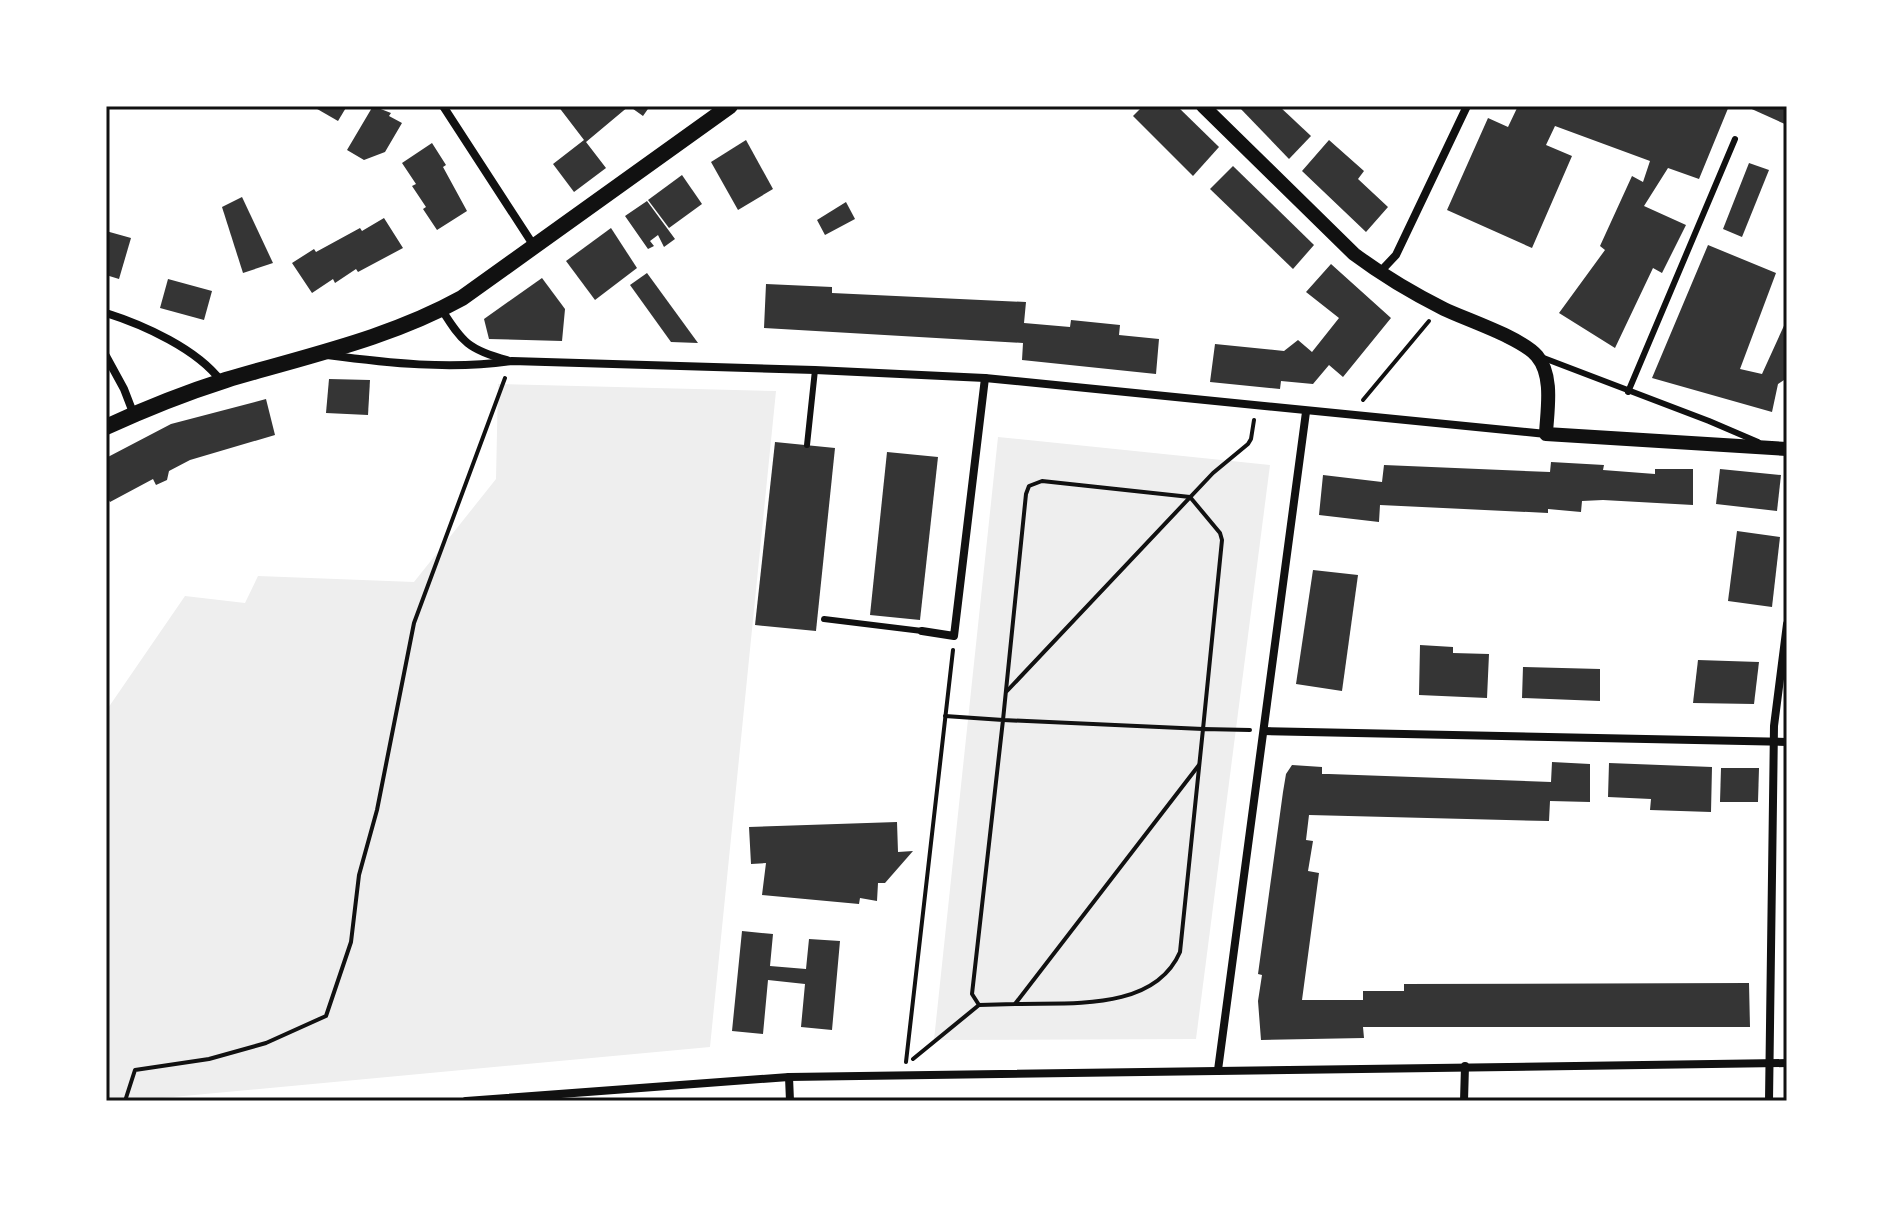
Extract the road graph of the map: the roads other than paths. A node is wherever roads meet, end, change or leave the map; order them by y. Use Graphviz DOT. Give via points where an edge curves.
graph roads {
  1 [pos="443,106"];
  2 [pos="730,106"];
  3 [pos="1203,106"];
  4 [pos="1467,106"];
  5 [pos="1735,139"];
  6 [pos="534,246"];
  7 [pos="1379,273"];
  8 [pos="442,310"];
  9 [pos="106,313"];
  10 [pos="316,354"];
  11 [pos="1537,355"];
  12 [pos="106,356"];
  13 [pos="512,361"];
  14 [pos="815,370"];
  15 [pos="985,378"];
  16 [pos="222,382"];
  17 [pos="1628,392"];
  18 [pos="1306,412"];
  19 [pos="134,415"];
  20 [pos="106,427"];
  21 [pos="1546,434"];
  22 [pos="807,445"];
  23 [pos="1768,447"];
  24 [pos="1787,449"];
  25 [pos="824,619"];
  26 [pos="1787,624"];
  27 [pos="922,631"];
  28 [pos="1264,731"];
  29 [pos="1787,742"];
  30 [pos="1774,743"];
  31 [pos="1770,1063"];
  32 [pos="1787,1063"];
  33 [pos="1465,1066"];
  34 [pos="1218,1070"];
  35 [pos="789,1077"];
  36 [pos="466,1101"];
  37 [pos="790,1101"];
  38 [pos="1464,1101"];
  39 [pos="1769,1101"];
  1 -- 6 [label="street"];
  2 -- 6 [label="main road"];
  3 -- 7 [label="street" via="1324,228"];
  4 -- 7 [label="street" via="1396,255"];
  5 -- 17 [label="lane"];
  6 -- 8 [label="main road"];
  7 -- 11 [label="street"];
  8 -- 10 [label="main road" via="379,337"];
  8 -- 13 [label="street" via="461,341"];
  9 -- 16 [label="street" via="166,337 210,365"];
  10 -- 13 [label="street" via="388,363 475,366"];
  10 -- 16 [label="main road"];
  11 -- 17 [label="lane"];
  11 -- 21 [label="street" via="1549,393"];
  12 -- 19 [label="street"];
  13 -- 14 [label="street"];
  14 -- 15 [label="street"];
  14 -- 22 [label="lane"];
  15 -- 18 [label="street"];
  15 -- 27 [label="street" via="954,636"];
  16 -- 19 [label="main road"];
  17 -- 23 [label="lane"];
  18 -- 21 [label="street"];
  18 -- 28 [label="street"];
  19 -- 20 [label="main road"];
  21 -- 23 [label="street"];
  23 -- 24 [label="street"];
  25 -- 27 [label="lane"];
  26 -- 30 [label="street"];
  28 -- 30 [label="street"];
  28 -- 34 [label="street"];
  29 -- 30 [label="street"];
  30 -- 31 [label="street"];
  31 -- 32 [label="street"];
  31 -- 33 [label="street"];
  31 -- 39 [label="street"];
  33 -- 34 [label="street"];
  33 -- 38 [label="street"];
  34 -- 35 [label="street"];
  35 -- 36 [label="street"];
  35 -- 37 [label="street"];
}
